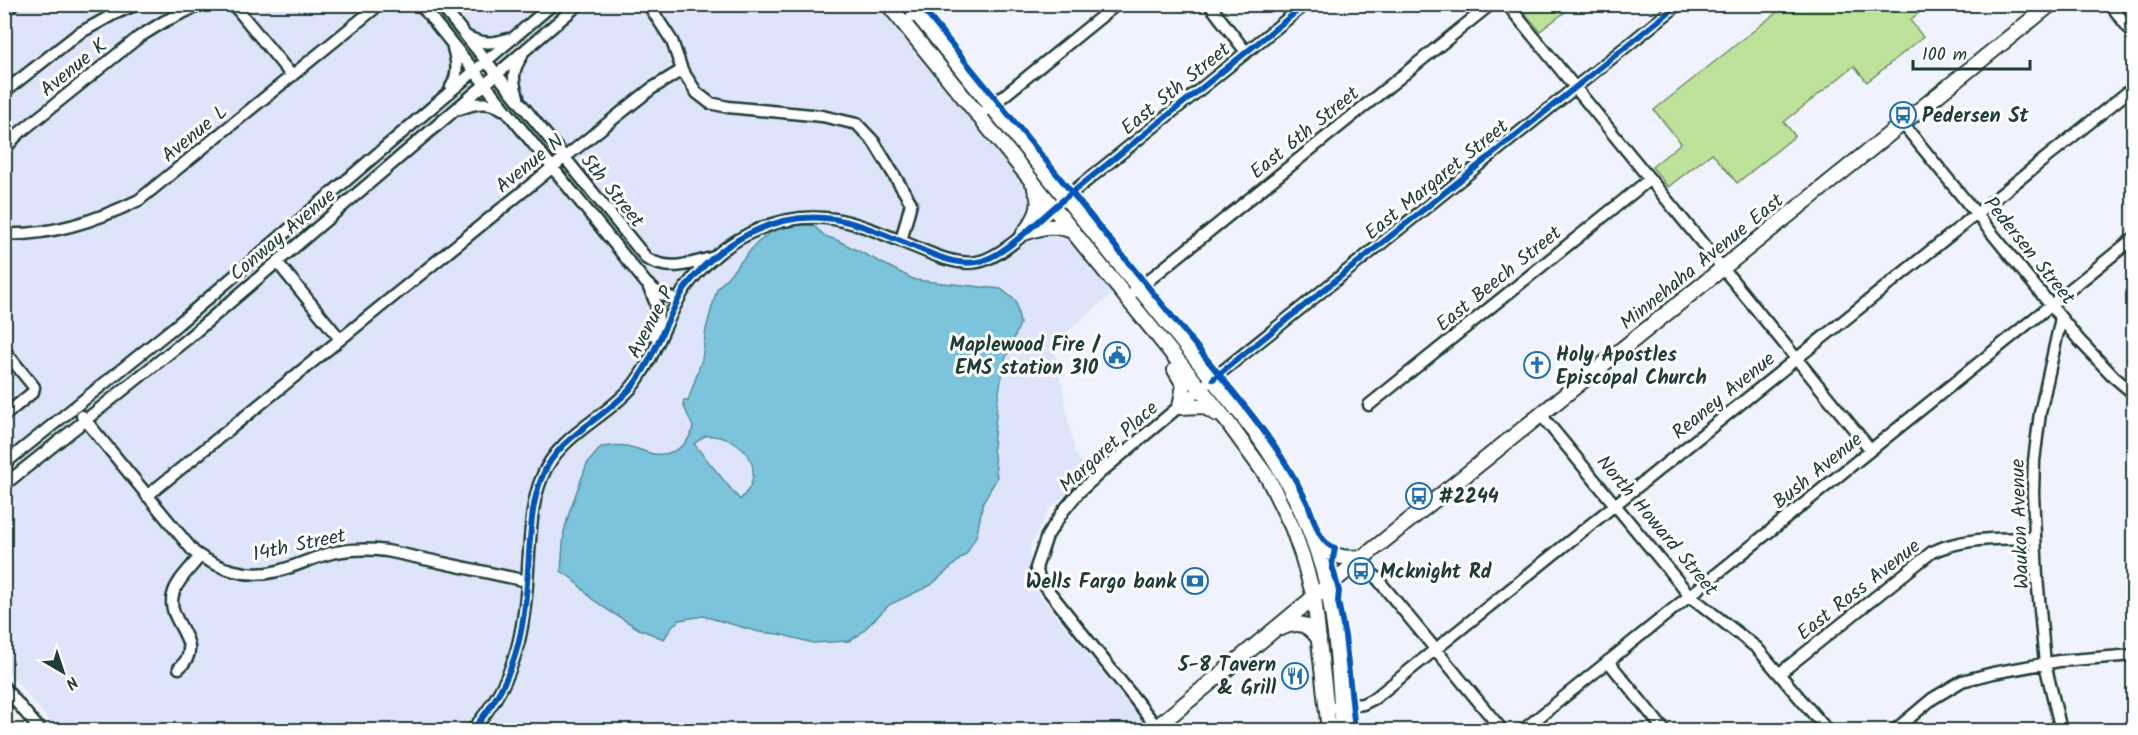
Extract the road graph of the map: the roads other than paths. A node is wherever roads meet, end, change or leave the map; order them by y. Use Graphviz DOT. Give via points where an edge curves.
graph roads {
  1 [pos="13,4"];
  2 [pos="137,4"];
  3 [pos="202,4"];
  4 [pos="230,4"];
  5 [pos="380,4"];
  6 [pos="420,4"];
  7 [pos="440,4"];
  8 [pos="553,4"];
  9 [pos="579,4"];
  10 [pos="888,4"];
  11 [pos="1117,4"];
  12 [pos="1209,4"];
  13 [pos="1306,4"];
  14 [pos="1491,4"];
  15 [pos="1507,4"];
  16 [pos="1679,4"];
  17 [pos="2051,4"];
  18 [pos="2110,4"];
  19 [pos="648,5"];
  20 [pos="917,7"];
  21 [pos="4,11"];
  22 [pos="904,23"];
  23 [pos="520,32"];
  24 [pos="464,35"];
  25 [pos="2133,35"];
  26 [pos="452,44"];
  27 [pos="526,48"];
  28 [pos="1246,52"];
  29 [pos="485,61"];
  30 [pos="682,70"];
  31 [pos="474,71"];
  32 [pos="496,74"];
  33 [pos="292,76"];
  34 [pos="484,84"];
  35 [pos="6,87"];
  36 [pos="2133,87"];
  37 [pos="1575,88"];
  38 [pos="449,92"];
  39 [pos="991,106"];
  40 [pos="523,108"];
  41 [pos="452,112"];
  42 [pos="507,112"];
  43 [pos="979,116"];
  44 [pos="1903,124"];
  45 [pos="4,150"];
  46 [pos="564,158"];
  47 [pos="552,167"];
  48 [pos="1650,179"];
  49 [pos="1031,180"];
  50 [pos="1065,198"];
  51 [pos="1053,207"];
  52 [pos="1976,215"];
  53 [pos="1074,232"];
  54 [pos="1024,233"];
  55 [pos="4,234"];
  56 [pos="2133,238"];
  57 [pos="902,241"];
  58 [pos="714,257"];
  59 [pos="277,262"];
  60 [pos="1724,268"];
  61 [pos="646,283"];
  62 [pos="1139,288"];
  63 [pos="1127,297"];
  64 [pos="678,300"];
  65 [pos="2051,305"];
  66 [pos="2061,318"];
  67 [pos="340,339"];
  68 [pos="1161,341"];
  69 [pos="4,350"];
  70 [pos="649,358"];
  71 [pos="1797,359"];
  72 [pos="1213,379"];
  73 [pos="1200,390"];
  74 [pos="2133,394"];
  75 [pos="1369,405"];
  76 [pos="1180,406"];
  77 [pos="76,408"];
  78 [pos="1541,415"];
  79 [pos="4,416"];
  80 [pos="86,420"];
  81 [pos="1226,420"];
  82 [pos="1871,450"];
  83 [pos="4,464"];
  84 [pos="4,485"];
  85 [pos="147,496"];
  86 [pos="1616,504"];
  87 [pos="1313,537"];
  88 [pos="2035,538"];
  89 [pos="200,556"];
  90 [pos="1365,557"];
  91 [pos="1375,576"];
  92 [pos="527,581"];
  93 [pos="1326,588"];
  94 [pos="1690,596"];
  95 [pos="1314,597"];
  96 [pos="1273,631"];
  97 [pos="1319,639"];
  98 [pos="1436,650"];
  99 [pos="2133,655"];
  100 [pos="1608,661"];
  101 [pos="2044,664"];
  102 [pos="179,669"];
  103 [pos="1780,673"];
  104 [pos="4,687"];
  105 [pos="1341,707"];
  106 [pos="1326,709"];
  107 [pos="1152,729"];
  108 [pos="40,730"];
  109 [pos="472,730"];
  110 [pos="1329,730"];
  111 [pos="1343,730"];
  112 [pos="1502,730"];
  113 [pos="1523,730"];
  114 [pos="1664,730"];
  115 [pos="1827,730"];
  116 [pos="1895,730"];
  117 [pos="2061,730"];
  1 -- 21 [label="street"];
  2 -- 35 [label="street" via="78,33"];
  3 -- 45 [label="street, Avenue K" via="139,37 18,134"];
  4 -- 33 [label="street"];
  5 -- 33 [label="street, Avenue L"];
  6 -- 26 [label="street, 5th Street"];
  7 -- 24 [label="street, 5th Street"];
  8 -- 23 [label="street, Conway Avenue"];
  9 -- 27 [label="street, Conway Avenue"];
  10 -- 22 [label="main road"];
  11 -- 39 [label="street"];
  12 -- 28 [label="street"];
  13 -- 28 [label="street, East 5th Street"];
  14 -- 62 [label="street, East 6th Street"];
  15 -- 37 [label="street"];
  16 -- 37 [label="street, East Margaret Street"];
  17 -- 44 [label="main road, Minnehaha Avenue East"];
  18 -- 25 [label="street"];
  19 -- 30 [label="street" via="672,41"];
  20 -- 22 [label="street"];
  20 -- 39 [label="main road"];
  22 -- 43 [label="main road"];
  23 -- 24 [label="street" via="494,43"];
  23 -- 29 [label="street, Conway Avenue"];
  24 -- 29 [label="street, 5th Street"];
  26 -- 31 [label="street, 5th Street"];
  26 -- 38 [label="street" via="457,73"];
  27 -- 32 [label="street, Conway Avenue"];
  27 -- 40 [label="street" via="513,76"];
  28 -- 50 [label="street, East 5th Street"];
  29 -- 31 [label="street, Conway Avenue"];
  29 -- 32 [label="street, 5th Street"];
  30 -- 46 [label="street, Avenue N" via="651,89"];
  30 -- 57 [label="street" via="697,93 710,103 857,124 874,142 911,203"];
  31 -- 34 [label="street, 5th Street"];
  31 -- 38 [label="street, Conway Avenue"];
  32 -- 34 [label="street, Conway Avenue"];
  32 -- 40 [label="street, 5th Street"];
  33 -- 55 [label="street, Avenue L" via="139,200 60,229"];
  34 -- 41 [label="street, Conway Avenue"];
  34 -- 42 [label="street, 5th Street"];
  36 -- 52 [label="street, Reaney Avenue"];
  37 -- 48 [label="street"];
  37 -- 72 [label="street, East Margaret Street"];
  38 -- 77 [label="street, Conway Avenue"];
  39 -- 43 [label="street"];
  39 -- 50 [label="main road"];
  40 -- 46 [label="street, 5th Street"];
  41 -- 42 [label="street" via="475,103 498,106"];
  41 -- 59 [label="street, Conway Avenue"];
  42 -- 47 [label="street, 5th Street"];
  43 -- 49 [label="main road"];
  44 -- 52 [label="street, Pedersen Street"];
  44 -- 60 [label="main road, Minnehaha Avenue East"];
  46 -- 47 [label="street, Avenue N"];
  46 -- 58 [label="street, 5th Street" via="647,259 673,267"];
  47 -- 61 [label="street, 5th Street"];
  47 -- 67 [label="street, Avenue N"];
  48 -- 60 [label="street"];
  48 -- 75 [label="street, East Beech Street"];
  49 -- 51 [label="main road"];
  49 -- 54 [label="main road" via="1039,204"];
  50 -- 51 [label="street, East 5th Street"];
  50 -- 62 [label="main road"];
  51 -- 53 [label="main road"];
  51 -- 54 [label="street, Avenue P"];
  52 -- 65 [label="street, Pedersen Street"];
  52 -- 71 [label="street, Reaney Avenue"];
  53 -- 54 [label="main road" via="1053,226"];
  53 -- 63 [label="main road"];
  54 -- 57 [label="street, Avenue P" via="991,258 977,262 951,261"];
  56 -- 65 [label="street, Bush Avenue"];
  57 -- 58 [label="street, Avenue P" via="834,219 789,219 762,227"];
  58 -- 64 [label="street, Avenue P" via="694,276"];
  59 -- 67 [label="street"];
  59 -- 80 [label="street, Conway Avenue"];
  60 -- 71 [label="street"];
  60 -- 78 [label="main road, Minnehaha Avenue East"];
  61 -- 64 [label="street, 5th Street" via="658,293"];
  61 -- 70 [label="street" via="659,315"];
  62 -- 63 [label="street, East 6th Street"];
  62 -- 72 [label="main road"];
  63 -- 68 [label="main road"];
  64 -- 70 [label="street, Avenue P"];
  65 -- 66 [label="street, Pedersen Street"];
  65 -- 82 [label="street, Bush Avenue"];
  66 -- 74 [label="street, Pedersen Street"];
  66 -- 88 [label="street, Waukon Avenue" via="2036,439"];
  67 -- 85 [label="street, Avenue N"];
  68 -- 73 [label="main road"];
  68 -- 76 [label="main road" via="1184,385"];
  69 -- 79 [label="street" via="34,390"];
  70 -- 92 [label="street, Avenue P" via="631,388 562,445 543,474 532,508"];
  71 -- 82 [label="street"];
  71 -- 86 [label="street, Reaney Avenue"];
  72 -- 73 [label="street, East Margaret Street"];
  72 -- 87 [label="main road" via="1273,456"];
  73 -- 76 [label="street, Margaret Place"];
  73 -- 81 [label="main road"];
  76 -- 81 [label="main road" via="1203,406"];
  76 -- 107 [label="street, Margaret Place" via="1079,492 1047,536 1036,568 1046,590 1146,713"];
  77 -- 80 [label="street, 14th Street"];
  77 -- 83 [label="street, Conway Avenue"];
  78 -- 86 [label="street, North Howard Street"];
  78 -- 90 [label="main road, Minnehaha Avenue East"];
  80 -- 84 [label="street, Conway Avenue"];
  80 -- 85 [label="street, 14th Street"];
  81 -- 95 [label="main road" via="1261,467 1280,501 1298,542"];
  82 -- 94 [label="street, Bush Avenue"];
  85 -- 89 [label="street, 14th Street"];
  86 -- 94 [label="street, North Howard Street"];
  86 -- 98 [label="street, Reaney Avenue"];
  87 -- 90 [label="main road" via="1339,557"];
  87 -- 93 [label="main road"];
  88 -- 101 [label="street, Waukon Avenue"];
  88 -- 103 [label="street, East Ross Avenue" via="1970,540 1932,552"];
  89 -- 92 [label="street, 14th Street" via="222,568 258,574 336,552 372,549"];
  89 -- 102 [label="street" via="173,594 172,610 190,653"];
  90 -- 93 [label="main road, Minnehaha Avenue East"];
  91 -- 98 [label="street"];
  92 -- 109 [label="street, Avenue P" via="524,623 512,665 498,695"];
  93 -- 95 [label="main road, Minnehaha Avenue East"];
  93 -- 105 [label="main road"];
  94 -- 100 [label="street, Bush Avenue"];
  94 -- 103 [label="street, North Howard Street" via="1757,648"];
  95 -- 96 [label="main road, Minnehaha Avenue East"];
  95 -- 97 [label="main road"];
  96 -- 97 [label="main road" via="1302,623"];
  96 -- 107 [label="main road, Minnehaha Avenue East"];
  97 -- 106 [label="main road"];
  98 -- 105 [label="street, Reaney Avenue" via="1370,702"];
  98 -- 112 [label="street"];
  99 -- 101 [label="street"];
  100 -- 113 [label="street, Bush Avenue"];
  100 -- 114 [label="street"];
  101 -- 116 [label="street" via="1962,681 1932,699"];
  101 -- 117 [label="street, Waukon Avenue"];
  103 -- 115 [label="street, North Howard Street"];
  104 -- 108 [label="street"];
  105 -- 106 [label="street, Reaney Avenue"];
  105 -- 111 [label="main road"];
  106 -- 110 [label="main road"];
}
